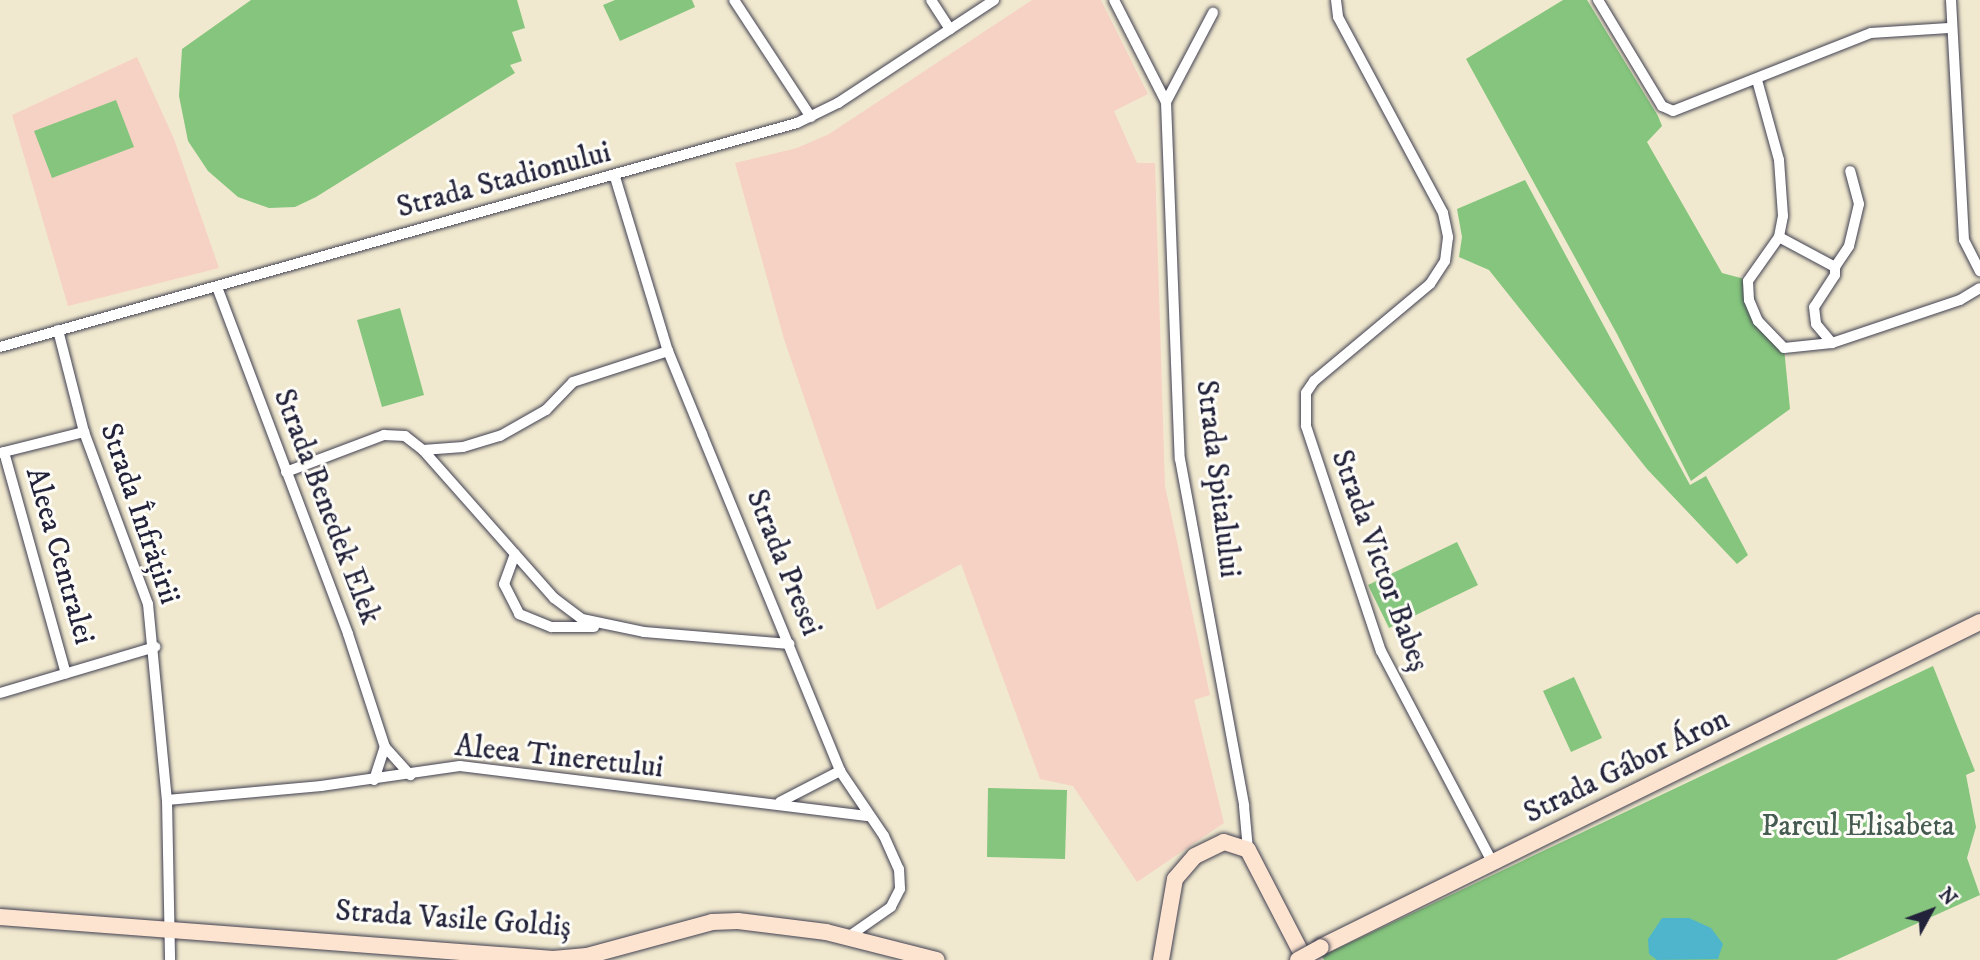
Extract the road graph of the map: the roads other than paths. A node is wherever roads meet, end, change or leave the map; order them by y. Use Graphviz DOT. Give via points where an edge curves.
graph roads {
  1 [pos="734,0"];
  2 [pos="931,0"];
  3 [pos="994,0"];
  4 [pos="1114,0"];
  5 [pos="1336,0"];
  6 [pos="1598,0"];
  7 [pos="1951,0"];
  8 [pos="1213,13"];
  9 [pos="1949,28"];
  10 [pos="950,29"];
  11 [pos="1757,80"];
  12 [pos="1166,102"];
  13 [pos="811,117"];
  14 [pos="1850,171"];
  15 [pos="615,177"];
  16 [pos="1779,237"];
  17 [pos="1835,267"];
  18 [pos="1980,271"];
  19 [pos="217,287"];
  20 [pos="1980,288"];
  21 [pos="58,330"];
  22 [pos="1832,343"];
  23 [pos="0,346"];
  24 [pos="668,351"];
  25 [pos="84,432"];
  26 [pos="423,450"];
  27 [pos="2,452"];
  28 [pos="286,472"];
  29 [pos="515,555"];
  30 [pos="1980,622"];
  31 [pos="606,627"];
  32 [pos="790,644"];
  33 [pos="155,647"];
  34 [pos="66,674"];
  35 [pos="0,693"];
  36 [pos="385,747"];
  37 [pos="840,771"];
  38 [pos="410,775"];
  39 [pos="374,780"];
  40 [pos="167,800"];
  41 [pos="780,802"];
  42 [pos="869,816"];
  43 [pos="1248,850"];
  44 [pos="1493,863"];
  45 [pos="0,917"];
  46 [pos="1167,919"];
  47 [pos="172,927"];
  48 [pos="848,937"];
  49 [pos="170,960"];
  50 [pos="937,960"];
  51 [pos="1161,960"];
  52 [pos="1171,960"];
  53 [pos="1298,960"];
  54 [pos="1305,960"];
  1 -- 13 [label="street"];
  2 -- 10 [label="street"];
  3 -- 10 [label="street, Strada Stadionului"];
  4 -- 12 [label="street, Strada Spitalului"];
  5 -- 44 [label="street, Strada Victor Babeș" via="1338,17 1443,213 1448,237 1445,261 1430,284 1314,381 1306,393 1306,426 1363,605 1405,701"];
  6 -- 11 [label="street" via="1662,106 1673,111"];
  7 -- 9 [label="street"];
  8 -- 12 [label="street"];
  9 -- 11 [label="street" via="1871,33"];
  9 -- 18 [label="street" via="1964,240"];
  10 -- 13 [label="street, Strada Stadionului"];
  11 -- 16 [label="street" via="1781,170"];
  12 -- 43 [label="street, Strada Spitalului" via="1180,458 1244,806"];
  13 -- 15 [label="street, Strada Stadionului"];
  14 -- 17 [label="street" via="1859,204 1849,246"];
  15 -- 19 [label="street, Strada Stadionului"];
  15 -- 24 [label="street, Strada Presei"];
  16 -- 17 [label="street"];
  16 -- 22 [label="street" via="1748,282 1749,300 1758,321 1784,348"];
  17 -- 22 [label="street" via="1835,275 1814,307 1816,324"];
  19 -- 21 [label="street, Strada Stadionului"];
  19 -- 28 [label="street, Strada Benedek Elek"];
  20 -- 22 [label="street" via="1960,300"];
  21 -- 23 [label="street, Strada Stadionului"];
  21 -- 25 [label="street, Strada Înfrățirii"];
  24 -- 26 [label="street" via="573,382 546,410 500,436 451,450"];
  24 -- 32 [label="street, Strada Presei"];
  25 -- 27 [label="street"];
  25 -- 33 [label="street, Strada Înfrățirii" via="136,564"];
  26 -- 28 [label="street" via="405,436 391,434"];
  26 -- 29 [label="street"];
  27 -- 34 [label="street, Aleea Centralei"];
  28 -- 36 [label="street, Strada Benedek Elek"];
  29 -- 31 [label="street" via="565,608"];
  29 -- 31 [label="street" via="504,584 519,614 551,627"];
  30 -- 44 [label="main road, Strada Gábor Áron"];
  31 -- 32 [label="street"];
  32 -- 37 [label="street, Strada Presei"];
  33 -- 34 [label="street, Aleea Centralei"];
  33 -- 40 [label="street, Strada Înfrățirii"];
  34 -- 35 [label="street, Aleea Centralei"];
  36 -- 38 [label="street, Strada Benedek Elek"];
  36 -- 39 [label="street"];
  37 -- 41 [label="street"];
  37 -- 42 [label="street, Strada Presei"];
  38 -- 39 [label="street, Aleea Tineretului"];
  38 -- 41 [label="street, Aleea Tineretului" via="460,766 704,798"];
  39 -- 40 [label="street, Aleea Tineretului"];
  40 -- 47 [label="street, Strada Înfrățirii"];
  41 -- 42 [label="street, Aleea Tineretului"];
  42 -- 48 [label="street, Strada Presei" via="894,855 901,881 891,906"];
  43 -- 46 [label="main road" via="1224,842 1195,856 1175,879"];
  43 -- 54 [label="main road, Strada Spitalului"];
  44 -- 53 [label="main road, Strada Gábor Áron, bridge"];
  45 -- 47 [label="main road, Strada Vasile Goldiș"];
  46 -- 51 [label="main road"];
  46 -- 52 [label="main road"];
  47 -- 48 [label="main road, Strada Vasile Goldiș" via="553,959 587,956 725,921"];
  47 -- 49 [label="street, Strada Înfrățirii"];
  48 -- 50 [label="main road, Strada Vasile Goldiș"];
}
